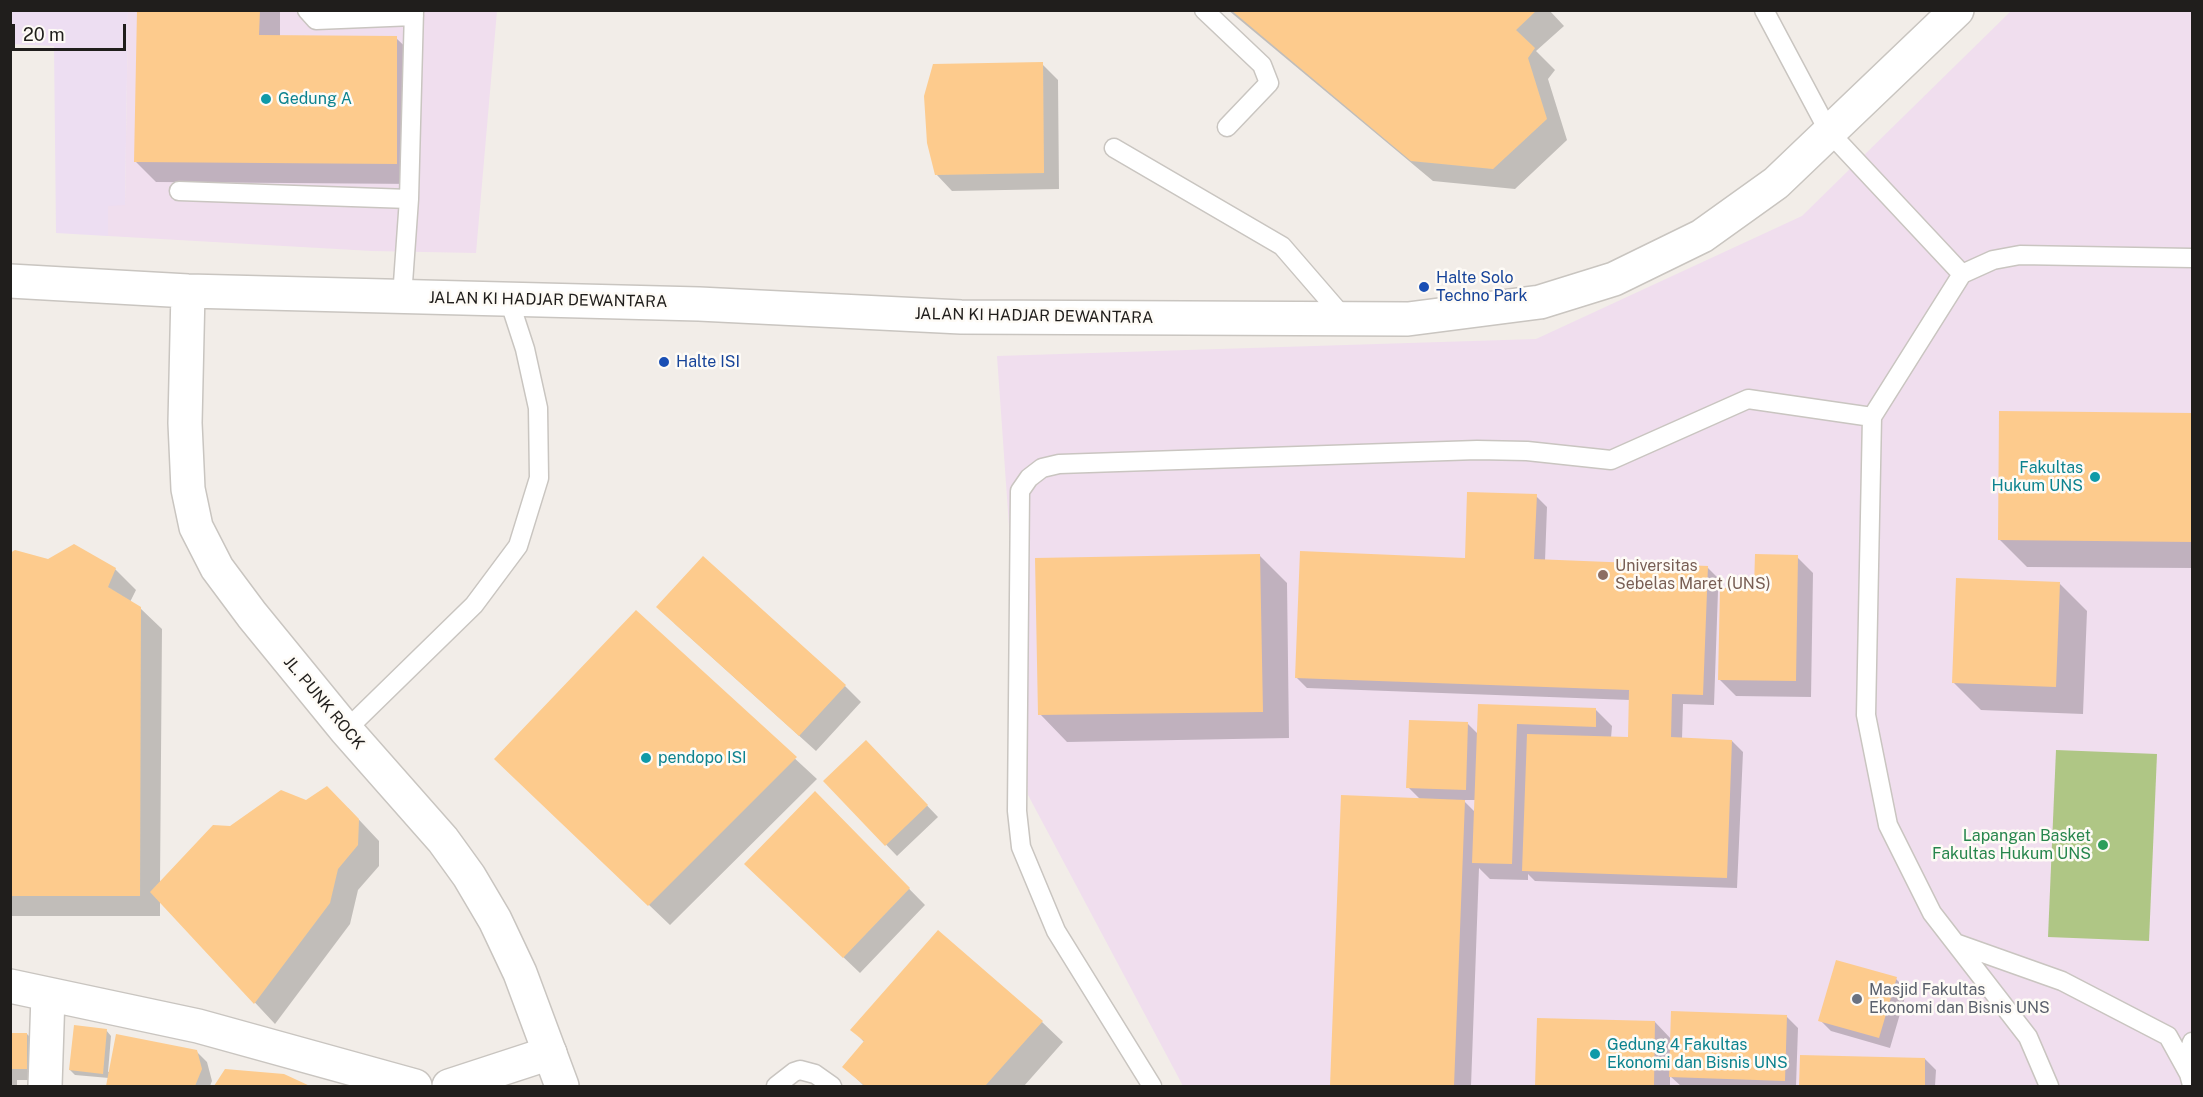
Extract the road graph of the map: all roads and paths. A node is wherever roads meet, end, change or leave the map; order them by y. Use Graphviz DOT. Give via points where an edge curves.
graph roads {
  1 [pos="307,10"];
  2 [pos="1203,10"];
  3 [pos="1764,10"];
  4 [pos="1957,10"];
  5 [pos="414,13"];
  6 [pos="1227,126"];
  7 [pos="1830,132"];
  8 [pos="1114,148"];
  9 [pos="179,191"];
  10 [pos="409,199"];
  11 [pos="2193,258"];
  12 [pos="1962,274"];
  13 [pos="10,280"];
  14 [pos="188,291"];
  15 [pos="402,297"];
  16 [pos="509,300"];
  17 [pos="1346,320"];
  18 [pos="1872,417"];
  19 [pos="346,730"];
  20 [pos="1955,944"];
  21 [pos="10,986"];
  22 [pos="48,995"];
  23 [pos="2193,1042"];
  24 [pos="550,1053"];
  25 [pos="2185,1065"];
  26 [pos="2193,1085"];
  27 [pos="45,1086"];
  28 [pos="415,1086"];
  29 [pos="449,1086"];
  30 [pos="562,1086"];
  31 [pos="776,1086"];
  32 [pos="831,1086"];
  33 [pos="1152,1086"];
  34 [pos="2049,1086"];
  1 -- 5 [label="lane" via="316,20"];
  2 -- 6 [label="lane" via="1262,65 1269,82"];
  3 -- 7 [label="lane"];
  4 -- 7 [label="main road, JALAN KI HADJAR DEWANTARA"];
  5 -- 10 [label="lane"];
  7 -- 12 [label="lane"];
  7 -- 17 [label="main road, JALAN KI HADJAR DEWANTARA" via="1776,183 1702,237 1614,279 1540,302 1408,320"];
  8 -- 17 [label="lane" via="1282,246"];
  9 -- 10 [label="lane"];
  10 -- 15 [label="lane"];
  11 -- 12 [label="lane" via="2020,255 1993,260"];
  12 -- 18 [label="lane"];
  13 -- 14 [label="main road, JALAN KI HADJAR DEWANTARA"];
  14 -- 15 [label="main road, JALAN KI HADJAR DEWANTARA"];
  14 -- 19 [label="main road, JL. PUNK ROCK" via="185,423 188,489 196,527 217,568"];
  15 -- 16 [label="main road, JALAN KI HADJAR DEWANTARA"];
  16 -- 17 [label="main road, JALAN KI HADJAR DEWANTARA" via="699,304 961,317"];
  16 -- 19 [label="lane" via="538,408 539,478 518,546 474,605"];
  18 -- 20 [label="lane" via="1866,715 1888,825 1932,913"];
  18 -- 33 [label="lane" via="1748,399 1611,460 1477,450 1059,464 1042,468 1029,478 1020,491 1017,811 1021,847 1056,931"];
  19 -- 24 [label="main road, JL. PUNK ROCK" via="443,840 469,876 515,962"];
  20 -- 25 [label="lane" via="2061,981 2168,1036"];
  20 -- 34 [label="lane" via="2028,1037"];
  21 -- 22 [label="main road"];
  22 -- 27 [label="main road"];
  22 -- 28 [label="main road" via="198,1026"];
  23 -- 25 [label="lane"];
  24 -- 29 [label="main road"];
  24 -- 30 [label="main road, JL. PUNK ROCK"];
  25 -- 26 [label="lane"];
  31 -- 32 [label="lane" via="800,1070 816,1074"];
}
